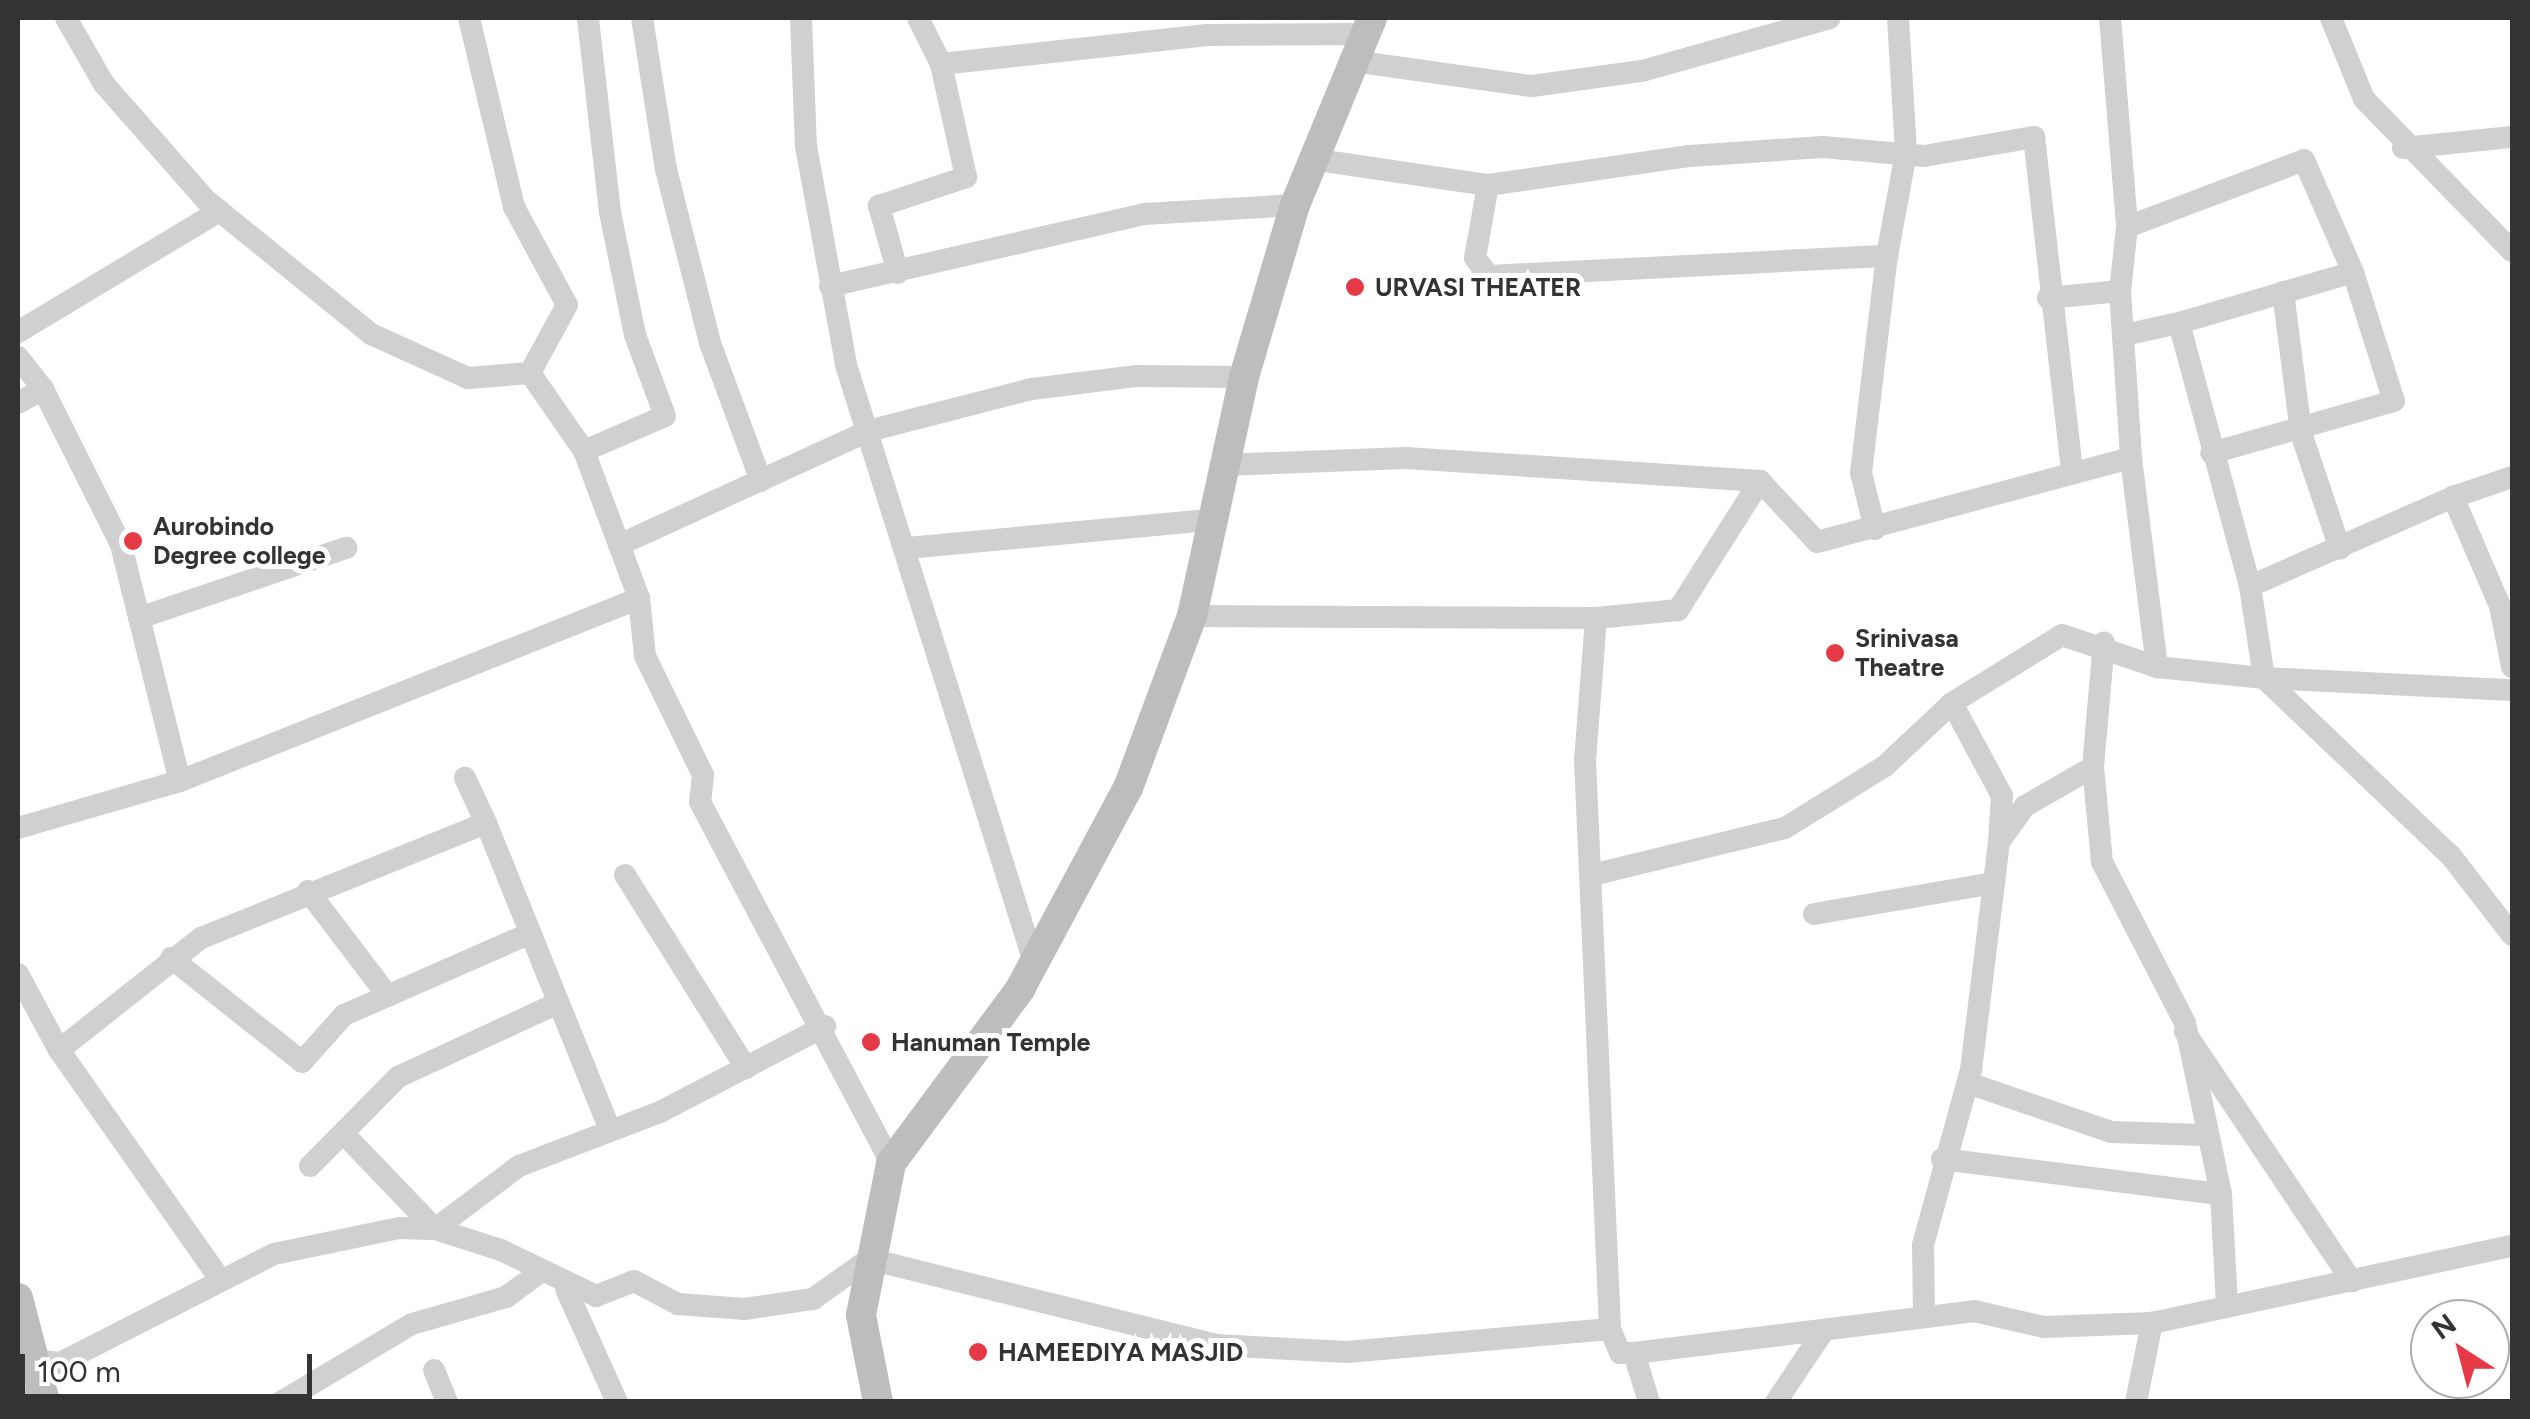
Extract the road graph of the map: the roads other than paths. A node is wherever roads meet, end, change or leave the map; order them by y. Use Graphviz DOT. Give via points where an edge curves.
graph roads {
  1 [pos="66,18"];
  2 [pos="469,18"];
  3 [pos="588,18"];
  4 [pos="642,18"];
  5 [pos="800,18"];
  6 [pos="918,18"];
  7 [pos="1830,18"];
  8 [pos="1898,18"];
  9 [pos="2110,18"];
  10 [pos="2331,18"];
  11 [pos="1363,37"];
  12 [pos="941,64"];
  13 [pos="2512,137"];
  14 [pos="2403,148"];
  15 [pos="1906,152"];
  16 [pos="1318,160"];
  17 [pos="1488,185"];
  18 [pos="1296,205"];
  19 [pos="220,211"];
  20 [pos="2127,226"];
  21 [pos="2512,251"];
  22 [pos="1887,256"];
  23 [pos="2352,272"];
  24 [pos="898,273"];
  25 [pos="830,286"];
  26 [pos="2120,290"];
  27 [pos="2283,292"];
  28 [pos="2048,298"];
  29 [pos="2179,323"];
  30 [pos="18,332"];
  31 [pos="2124,335"];
  32 [pos="18,356"];
  33 [pos="530,373"];
  34 [pos="1244,377"];
  35 [pos="44,389"];
  36 [pos="18,403"];
  37 [pos="868,431"];
  38 [pos="2301,434"];
  39 [pos="584,451"];
  40 [pos="2211,454"];
  41 [pos="2131,458"];
  42 [pos="1222,465"];
  43 [pos="2072,468"];
  44 [pos="2512,477"];
  45 [pos="761,481"];
  46 [pos="1760,481"];
  47 [pos="2453,497"];
  48 [pos="1209,520"];
  49 [pos="1874,529"];
  50 [pos="619,545"];
  51 [pos="346,548"];
  52 [pos="907,548"];
  53 [pos="2340,549"];
  54 [pos="2250,586"];
  55 [pos="639,598"];
  56 [pos="1192,616"];
  57 [pos="139,618"];
  58 [pos="1596,618"];
  59 [pos="2104,642"];
  60 [pos="2157,667"];
  61 [pos="2512,667"];
  62 [pos="2264,678"];
  63 [pos="2512,690"];
  64 [pos="1952,702"];
  65 [pos="2093,766"];
  66 [pos="465,778"];
  67 [pos="180,781"];
  68 [pos="486,823"];
  69 [pos="18,828"];
  70 [pos="1999,842"];
  71 [pos="624,875"];
  72 [pos="1592,875"];
  73 [pos="1994,883"];
  74 [pos="308,891"];
  75 [pos="1814,914"];
  76 [pos="526,935"];
  77 [pos="2512,936"];
  78 [pos="170,958"];
  79 [pos="1034,962"];
  80 [pos="18,974"];
  81 [pos="388,996"];
  82 [pos="554,1005"];
  83 [pos="825,1026"];
  84 [pos="2185,1032"];
  85 [pos="59,1050"];
  86 [pos="746,1068"];
  87 [pos="1968,1083"];
  88 [pos="610,1130"];
  89 [pos="344,1135"];
  90 [pos="2203,1136"];
  91 [pos="1942,1159"];
  92 [pos="891,1163"];
  93 [pos="310,1166"];
  94 [pos="2221,1194"];
  95 [pos="435,1228"];
  96 [pos="2512,1246"];
  97 [pos="868,1258"];
  98 [pos="538,1274"];
  99 [pos="220,1279"];
  100 [pos="2352,1281"];
  101 [pos="566,1289"];
  102 [pos="18,1298"];
  103 [pos="2227,1304"];
  104 [pos="1924,1316"];
  105 [pos="2152,1322"];
  106 [pos="1610,1329"];
  107 [pos="1820,1336"];
  108 [pos="1634,1352"];
  109 [pos="29,1359"];
  110 [pos="434,1370"];
  111 [pos="45,1402"];
  112 [pos="281,1402"];
  113 [pos="447,1402"];
  114 [pos="618,1402"];
  115 [pos="878,1402"];
  116 [pos="1649,1402"];
  117 [pos="1776,1402"];
  118 [pos="2136,1402"];
  1 -- 19 [label="street" via="104,84"];
  2 -- 33 [label="street" via="514,207 566,305"];
  3 -- 39 [label="street" via="610,212 635,334 664,416"];
  4 -- 45 [label="street" via="666,169 705,324"];
  5 -- 25 [label="street" via="806,146"];
  6 -- 12 [label="street"];
  7 -- 11 [label="street" via="1642,71 1532,86"];
  8 -- 15 [label="street"];
  9 -- 20 [label="street"];
  10 -- 14 [label="street" via="2364,99"];
  11 -- 12 [label="street" via="1207,35"];
  11 -- 16 [label="street"];
  12 -- 24 [label="street" via="966,177 879,206"];
  13 -- 14 [label="street"];
  14 -- 21 [label="street"];
  15 -- 17 [label="street" via="1757,151"];
  15 -- 22 [label="street"];
  15 -- 28 [label="street" via="2034,137"];
  16 -- 17 [label="street"];
  16 -- 18 [label="street"];
  17 -- 22 [label="street" via="1475,258 1489,276"];
  18 -- 24 [label="street" via="1144,214"];
  18 -- 34 [label="street"];
  19 -- 30 [label="street"];
  19 -- 33 [label="street" via="371,334 468,378"];
  20 -- 23 [label="street" via="2304,160"];
  20 -- 26 [label="street"];
  22 -- 49 [label="street" via="1861,473"];
  23 -- 27 [label="street"];
  23 -- 38 [label="street" via="2394,402"];
  24 -- 25 [label="street"];
  25 -- 37 [label="street"];
  26 -- 28 [label="street"];
  26 -- 31 [label="street"];
  27 -- 29 [label="street"];
  27 -- 38 [label="street"];
  28 -- 43 [label="street"];
  29 -- 31 [label="street"];
  29 -- 40 [label="street"];
  31 -- 41 [label="street"];
  32 -- 35 [label="street"];
  33 -- 39 [label="street"];
  34 -- 37 [label="street" via="1137,376 1032,390"];
  34 -- 42 [label="street"];
  35 -- 36 [label="street"];
  35 -- 57 [label="street" via="121,545"];
  37 -- 45 [label="street"];
  37 -- 52 [label="street"];
  38 -- 40 [label="street"];
  38 -- 53 [label="street"];
  39 -- 50 [label="street"];
  40 -- 54 [label="street"];
  41 -- 43 [label="street"];
  41 -- 60 [label="street"];
  42 -- 46 [label="street" via="1406,458"];
  42 -- 48 [label="street"];
  43 -- 49 [label="street"];
  44 -- 47 [label="street"];
  45 -- 50 [label="street"];
  46 -- 49 [label="street" via="1816,542"];
  46 -- 58 [label="street" via="1678,610"];
  47 -- 53 [label="street"];
  47 -- 61 [label="street" via="2500,606"];
  48 -- 52 [label="street"];
  48 -- 56 [label="street"];
  50 -- 55 [label="street"];
  51 -- 57 [label="street"];
  52 -- 79 [label="street"];
  53 -- 54 [label="street"];
  54 -- 62 [label="street"];
  55 -- 67 [label="street"];
  55 -- 83 [label="street" via="645,656 703,775 700,802"];
  56 -- 58 [label="street"];
  56 -- 79 [label="street" via="1128,788"];
  57 -- 67 [label="street"];
  58 -- 72 [label="street" via="1586,760"];
  59 -- 60 [label="street"];
  59 -- 64 [label="street" via="2062,635"];
  59 -- 65 [label="street"];
  60 -- 62 [label="street"];
  62 -- 63 [label="street"];
  62 -- 77 [label="street" via="2452,856"];
  64 -- 70 [label="street" via="2002,796"];
  64 -- 72 [label="street" via="1885,766 1785,828"];
  65 -- 70 [label="street" via="2025,806"];
  65 -- 84 [label="street" via="2102,862"];
  66 -- 68 [label="street"];
  67 -- 69 [label="street"];
  68 -- 74 [label="street"];
  68 -- 76 [label="street"];
  70 -- 73 [label="street"];
  71 -- 86 [label="street"];
  72 -- 106 [label="street"];
  73 -- 75 [label="street"];
  73 -- 87 [label="street"];
  74 -- 78 [label="street"];
  74 -- 81 [label="street"];
  76 -- 81 [label="street"];
  76 -- 82 [label="street"];
  78 -- 81 [label="street" via="302,1062 344,1016"];
  78 -- 85 [label="street"];
  79 -- 92 [label="street"];
  80 -- 85 [label="street"];
  82 -- 88 [label="street"];
  82 -- 89 [label="street" via="398,1077"];
  83 -- 86 [label="street"];
  83 -- 92 [label="street"];
  84 -- 90 [label="street"];
  84 -- 100 [label="street"];
  85 -- 99 [label="street"];
  86 -- 88 [label="street"];
  87 -- 90 [label="street" via="2112,1132"];
  87 -- 91 [label="street"];
  88 -- 95 [label="street" via="520,1166"];
  89 -- 93 [label="street"];
  89 -- 95 [label="street"];
  90 -- 94 [label="street"];
  91 -- 94 [label="street"];
  91 -- 104 [label="street" via="1924,1245"];
  92 -- 97 [label="street"];
  94 -- 103 [label="street"];
  95 -- 98 [label="street"];
  95 -- 99 [label="street" via="313,1240"];
  96 -- 100 [label="street"];
  97 -- 101 [label="street" via="813,1298 745,1309 678,1304 634,1281 596,1296"];
  97 -- 106 [label="street" via="1216,1345 1348,1352"];
  97 -- 115 [label="street" via="861,1316"];
  98 -- 101 [label="street"];
  98 -- 112 [label="street" via="506,1297 412,1324"];
  99 -- 109 [label="street" via="121,1339 60,1364"];
  100 -- 103 [label="street"];
  101 -- 114 [label="street"];
  102 -- 109 [label="street"];
  103 -- 105 [label="street"];
  104 -- 105 [label="street" via="1974,1311 2044,1327"];
  104 -- 107 [label="street"];
  105 -- 118 [label="street"];
  106 -- 108 [label="street" via="1620,1353"];
  107 -- 108 [label="street"];
  107 -- 117 [label="street"];
  108 -- 116 [label="street"];
  109 -- 111 [label="street"];
  110 -- 113 [label="street"];
}
